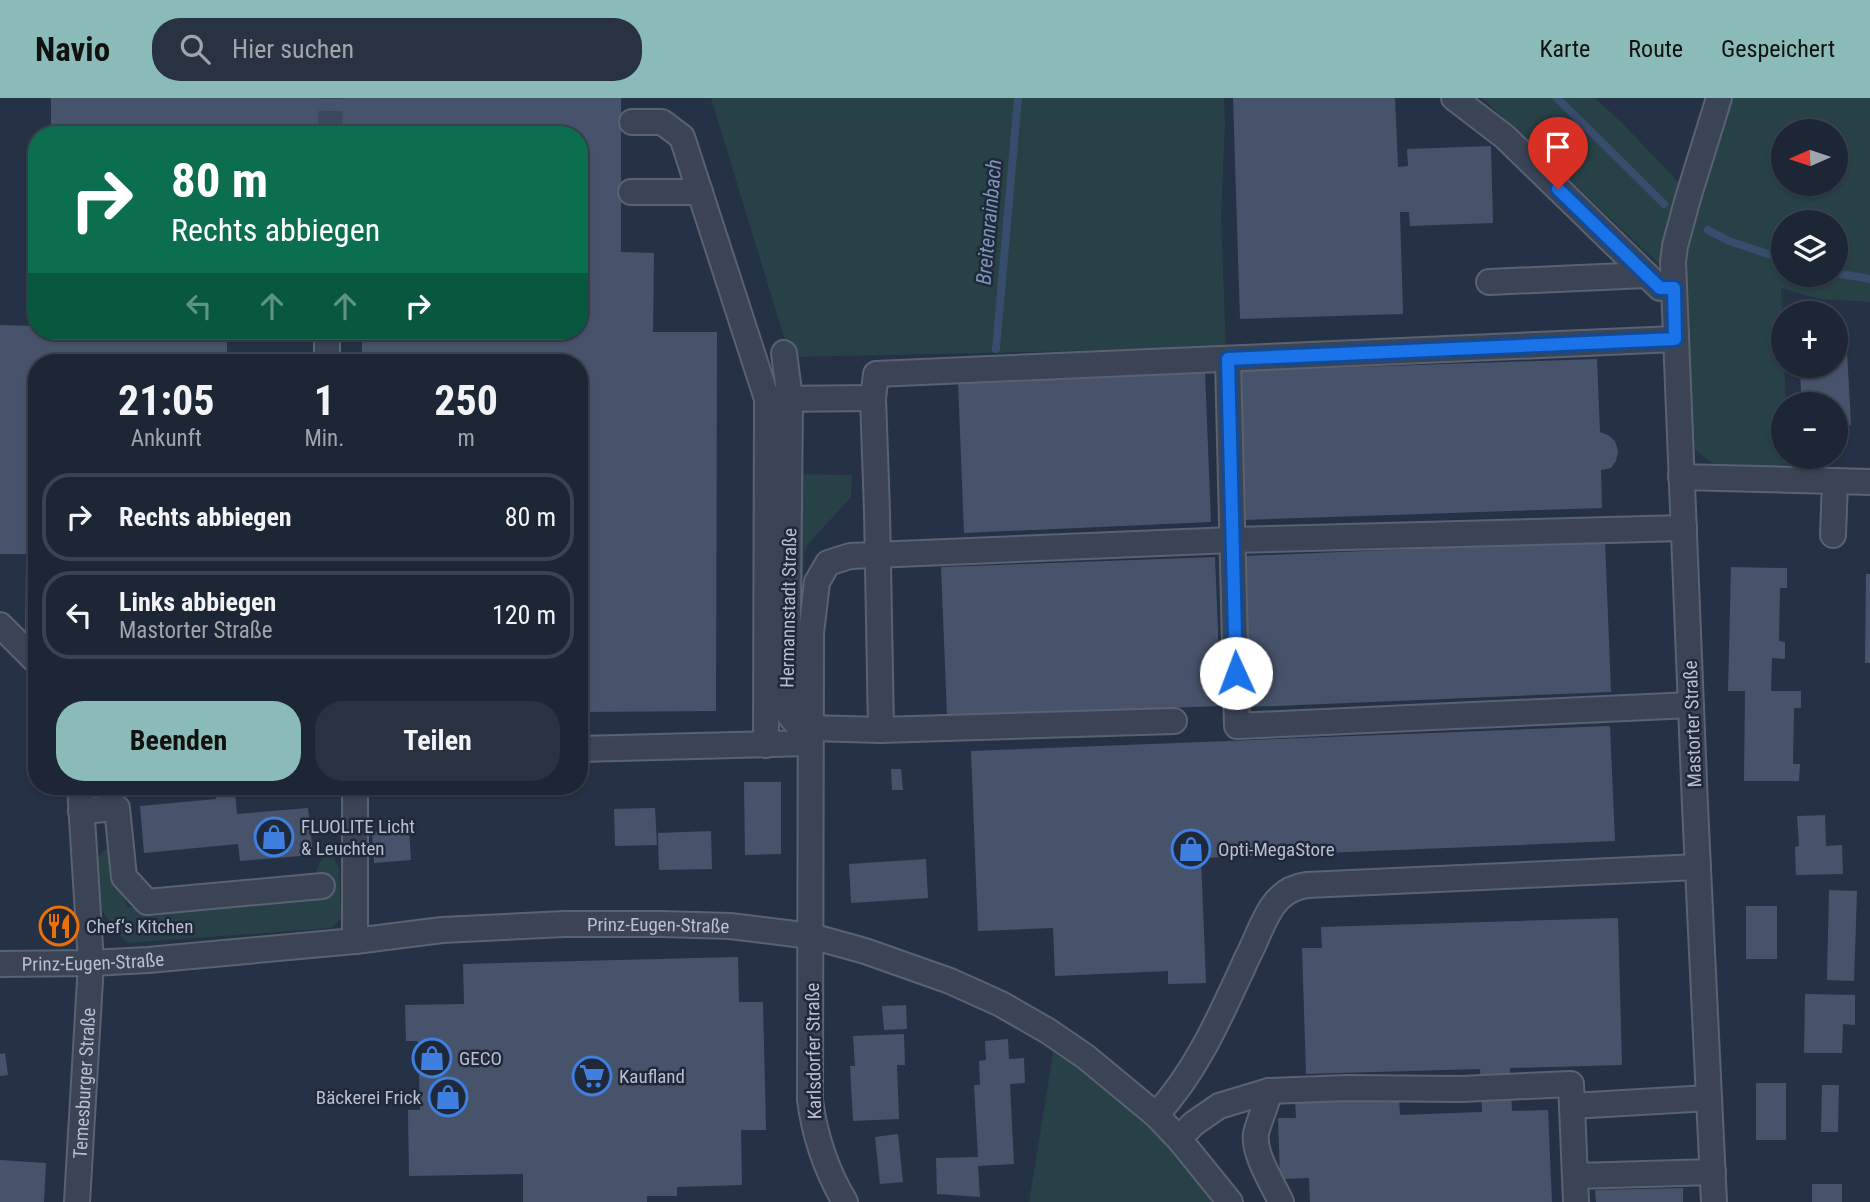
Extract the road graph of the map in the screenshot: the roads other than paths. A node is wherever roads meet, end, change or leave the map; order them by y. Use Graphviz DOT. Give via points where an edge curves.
graph roads {
  1 [pos="1454,98"];
  2 [pos="1719,98"];
  3 [pos="632,122"];
  4 [pos="631,192"];
  5 [pos="700,192"];
  6 [pos="1646,275"];
  7 [pos="1489,282"];
  8 [pos="1674,288"];
  9 [pos="1675,339"];
  10 [pos="784,352"];
  11 [pos="1228,359"];
  12 [pos="873,398"];
  13 [pos="779,399"];
  14 [pos="1681,477"];
  15 [pos="1835,481"];
  16 [pos="1870,482"];
  17 [pos="1684,528"];
  18 [pos="1833,535"];
  19 [pos="1232,540"];
  20 [pos="878,556"];
  21 [pos="0,625"];
  22 [pos="28,653"];
  23 [pos="1691,705"];
  24 [pos="1174,721"];
  25 [pos="881,730"];
  26 [pos="810,736"];
  27 [pos="766,745"];
  28 [pos="588,749"];
  29 [pos="80,795"];
  30 [pos="355,795"];
  31 [pos="81,811"];
  32 [pos="1698,867"];
  33 [pos="322,886"];
  34 [pos="811,936"];
  35 [pos="355,941"];
  36 [pos="91,963"];
  37 [pos="0,964"];
  38 [pos="1269,1091"];
  39 [pos="1709,1098"];
  40 [pos="1572,1106"];
  41 [pos="1156,1115"];
  42 [pos="1179,1139"];
  43 [pos="1713,1172"];
  44 [pos="1576,1176"];
  45 [pos="77,1202"];
  46 [pos="845,1202"];
  47 [pos="1230,1202"];
  48 [pos="1281,1202"];
  49 [pos="1576,1202"];
  50 [pos="1714,1202"];
  1 -- 6 [label="street" via="1505,137"];
  2 -- 8 [label="street, Mastorter Straße" via="1676,242"];
  3 -- 5 [label="street" via="662,122 682,138"];
  4 -- 5 [label="street"];
  5 -- 13 [label="street"];
  6 -- 7 [label="street"];
  6 -- 8 [label="street" via="1660,288"];
  8 -- 9 [label="street, Mastorter Straße"];
  9 -- 11 [label="street"];
  9 -- 14 [label="street, Mastorter Straße"];
  10 -- 13 [label="street, Hermannstadt Straße"];
  11 -- 12 [label="street" via="876,374"];
  11 -- 19 [label="street"];
  12 -- 13 [label="street"];
  12 -- 20 [label="street"];
  13 -- 26 [label="street, Hermannstadt Straße" via="787,712"];
  13 -- 27 [label="street"];
  14 -- 15 [label="street"];
  14 -- 17 [label="street, Mastorter Straße"];
  15 -- 16 [label="street"];
  15 -- 18 [label="street"];
  17 -- 19 [label="street"];
  17 -- 23 [label="street, Mastorter Straße"];
  19 -- 20 [label="street"];
  19 -- 23 [label="street" via="1237,726"];
  20 -- 25 [label="street"];
  20 -- 26 [label="street" via="850,556 828,563 817,582 811,633"];
  21 -- 22 [label="street"];
  23 -- 32 [label="street, Mastorter Straße"];
  24 -- 25 [label="street"];
  25 -- 26 [label="street"];
  26 -- 27 [label="street"];
  26 -- 34 [label="street"];
  27 -- 28 [label="street"];
  29 -- 31 [label="street, Temesburger Straße"];
  30 -- 35 [label="street"];
  31 -- 33 [label="street" via="117,808 124,877 146,902"];
  31 -- 36 [label="street, Temesburger Straße"];
  32 -- 39 [label="street, Mastorter Straße"];
  32 -- 41 [label="street" via="1293,887 1272,906 1191,1071"];
  34 -- 35 [label="street, Prinz-Eugen-Straße" via="730,926 564,924 442,930"];
  34 -- 41 [label="street, Prinz-Eugen-Straße" via="914,968 1001,1004 1086,1057"];
  34 -- 46 [label="street, Karlsdorfer Straße" via="810,1100 820,1150"];
  35 -- 36 [label="street, Prinz-Eugen-Straße"];
  36 -- 37 [label="street, Prinz-Eugen-Straße"];
  36 -- 45 [label="street, Temesburger Straße"];
  38 -- 40 [label="street" via="1571,1084"];
  38 -- 42 [label="street" via="1219,1106"];
  38 -- 48 [label="street" via="1255,1138"];
  39 -- 40 [label="street"];
  39 -- 43 [label="street, Mastorter Straße"];
  40 -- 44 [label="street"];
  41 -- 42 [label="street, Prinz-Eugen-Straße"];
  42 -- 47 [label="street, Prinz-Eugen-Straße"];
  43 -- 44 [label="street"];
  43 -- 50 [label="street, Mastorter Straße"];
  44 -- 49 [label="street"];
}
